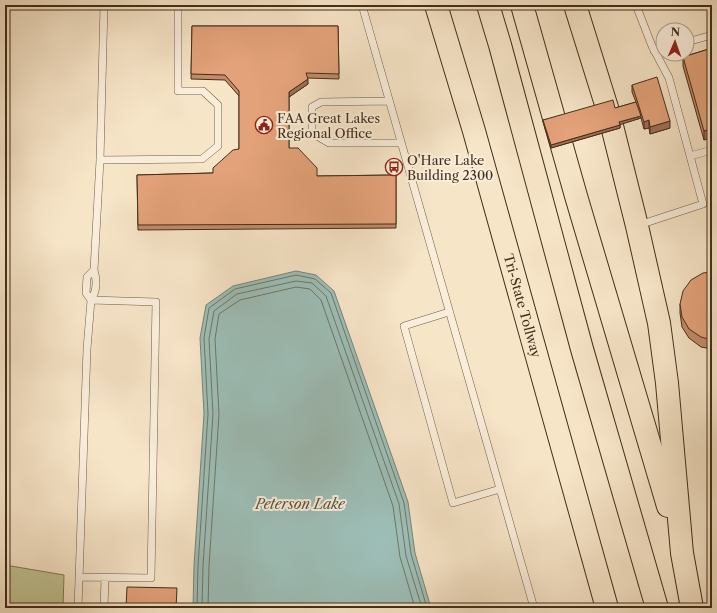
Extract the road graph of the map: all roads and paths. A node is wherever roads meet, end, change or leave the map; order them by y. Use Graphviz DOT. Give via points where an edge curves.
graph roads {
  1 [pos="104,5"];
  2 [pos="178,5"];
  3 [pos="362,5"];
  4 [pos="436,5"];
  5 [pos="488,5"];
  6 [pos="522,5"];
  7 [pos="575,5"];
  8 [pos="636,5"];
  9 [pos="712,35"];
  10 [pos="695,40"];
  11 [pos="654,51"];
  12 [pos="389,102"];
  13 [pos="401,143"];
  14 [pos="712,150"];
  15 [pos="690,156"];
  16 [pos="100,160"];
  17 [pos="637,226"];
  18 [pos="91,300"];
  19 [pos="449,312"];
  20 [pos="500,489"];
  21 [pos="682,553"];
  22 [pos="80,577"];
  23 [pos="105,578"];
  24 [pos="78,608"];
  25 [pos="104,608"];
  26 [pos="534,608"];
  27 [pos="607,608"];
  28 [pos="657,608"];
  29 [pos="692,608"];
  1 -- 16 [label="lane"];
  2 -- 16 [label="lane" via="178,91 203,91 218,105 218,146 202,159"];
  3 -- 12 [label="lane"];
  4 -- 27 [label="highway, Tri-State Tollway"];
  5 -- 28 [label="highway" via="582,350"];
  6 -- 21 [label="highway"];
  7 -- 17 [label="highway" via="609,114"];
  8 -- 11 [label="lane"];
  9 -- 10 [label="lane"];
  11 -- 15 [label="lane" via="669,78"];
  12 -- 13 [label="lane"];
  12 -- 13 [label="lane" via="321,102 312,107 312,134 329,143"];
  13 -- 19 [label="lane"];
  14 -- 15 [label="lane"];
  15 -- 17 [label="lane" via="703,204"];
  16 -- 18 [label="lane" via="94,270 87,277 86,293"];
  17 -- 21 [label="highway" via="659,323"];
  18 -- 22 [label="lane" via="87,349"];
  18 -- 23 [label="lane" via="156,302 150,578"];
  19 -- 20 [label="lane"];
  19 -- 20 [label="lane" via="404,326 453,503"];
  20 -- 26 [label="lane"];
  21 -- 29 [label="highway"];
  22 -- 23 [label="lane"];
  22 -- 24 [label="lane"];
  23 -- 25 [label="lane"];
}
